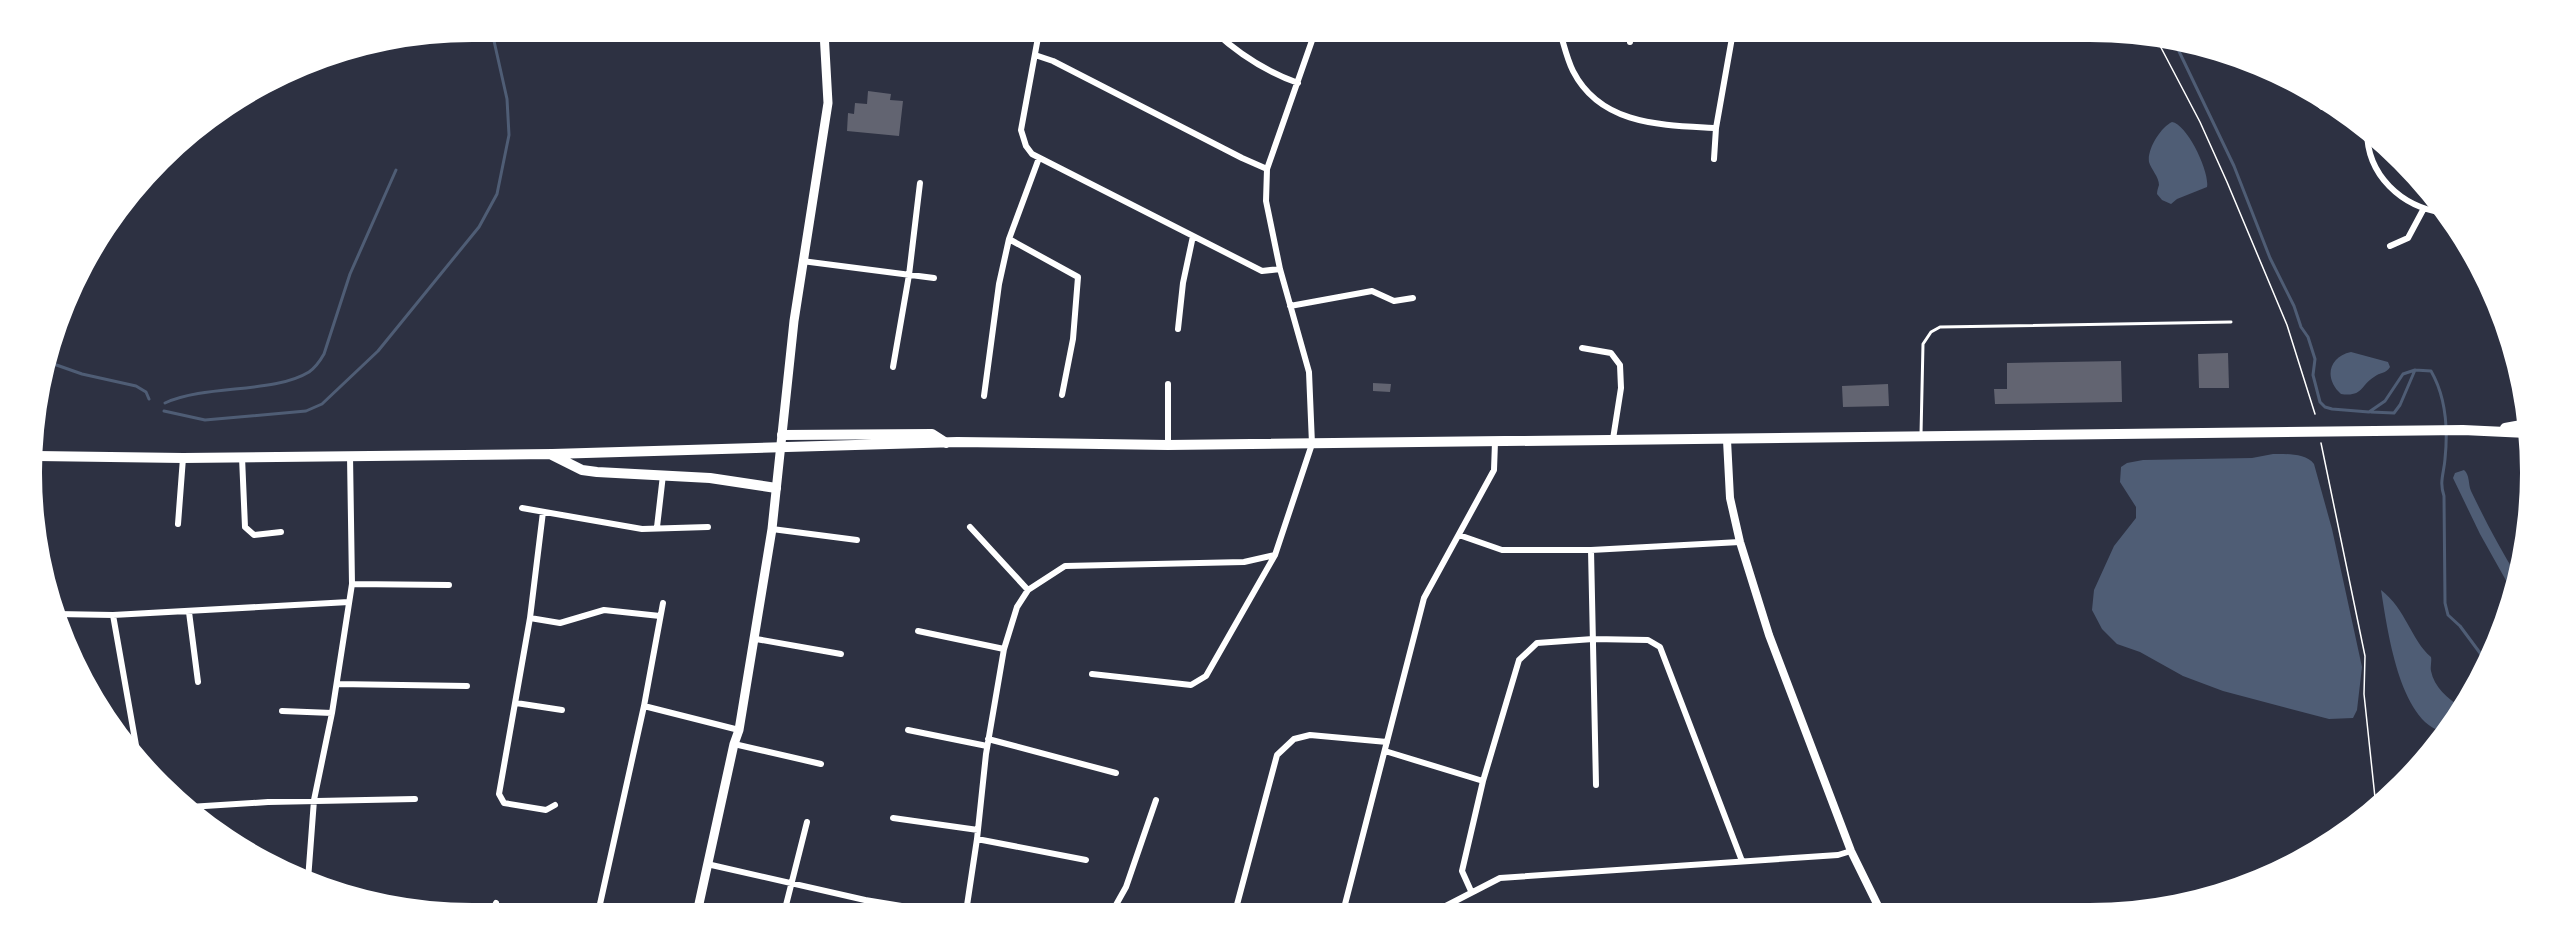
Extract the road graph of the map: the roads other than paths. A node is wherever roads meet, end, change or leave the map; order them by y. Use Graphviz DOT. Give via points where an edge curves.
graph roads {
  1 [pos="825,42"];
  2 [pos="1037,42"];
  3 [pos="1226,42"];
  4 [pos="1312,42"];
  5 [pos="1563,42"];
  6 [pos="1731,42"];
  7 [pos="1035,55"];
  8 [pos="1298,83"];
  9 [pos="1716,128"];
  10 [pos="2368,144"];
  11 [pos="1039,158"];
  12 [pos="1714,159"];
  13 [pos="1267,169"];
  14 [pos="920,183"];
  15 [pos="2423,210"];
  16 [pos="2432,211"];
  17 [pos="1193,236"];
  18 [pos="1009,239"];
  19 [pos="2390,246"];
  20 [pos="802,261"];
  21 [pos="1280,269"];
  22 [pos="909,275"];
  23 [pos="934,278"];
  24 [pos="1413,298"];
  25 [pos="1290,306"];
  26 [pos="2231,322"];
  27 [pos="1178,329"];
  28 [pos="1582,348"];
  29 [pos="893,367"];
  30 [pos="1168,384"];
  31 [pos="1062,395"];
  32 [pos="984,396"];
  33 [pos="2517,426"];
  34 [pos="2493,431"];
  35 [pos="2518,432"];
  36 [pos="1920,435"];
  37 [pos="782,436"];
  38 [pos="1613,439"];
  39 [pos="1727,440"];
  40 [pos="1495,442"];
  41 [pos="946,443"];
  42 [pos="1312,444"];
  43 [pos="1168,445"];
  44 [pos="552,454"];
  45 [pos="43,456"];
  46 [pos="350,456"];
  47 [pos="242,457"];
  48 [pos="183,458"];
  49 [pos="663,475"];
  50 [pos="776,488"];
  51 [pos="522,508"];
  52 [pos="543,512"];
  53 [pos="178,524"];
  54 [pos="657,527"];
  55 [pos="708,527"];
  56 [pos="970,527"];
  57 [pos="772,529"];
  58 [pos="281,532"];
  59 [pos="1459,534"];
  60 [pos="857,540"];
  61 [pos="1740,542"];
  62 [pos="1591,550"];
  63 [pos="1275,555"];
  64 [pos="352,584"];
  65 [pos="449,585"];
  66 [pos="1028,590"];
  67 [pos="349,602"];
  68 [pos="663,603"];
  69 [pos="189,612"];
  70 [pos="66,614"];
  71 [pos="113,615"];
  72 [pos="660,616"];
  73 [pos="530,618"];
  74 [pos="918,632"];
  75 [pos="756,639"];
  76 [pos="1593,639"];
  77 [pos="1004,649"];
  78 [pos="841,654"];
  79 [pos="1092,674"];
  80 [pos="198,682"];
  81 [pos="337,684"];
  82 [pos="467,686"];
  83 [pos="516,704"];
  84 [pos="644,706"];
  85 [pos="562,710"];
  86 [pos="282,711"];
  87 [pos="332,713"];
  88 [pos="739,730"];
  89 [pos="908,730"];
  90 [pos="135,740"];
  91 [pos="987,742"];
  92 [pos="1388,742"];
  93 [pos="734,744"];
  94 [pos="1385,751"];
  95 [pos="821,764"];
  96 [pos="1116,772"];
  97 [pos="1483,781"];
  98 [pos="1596,785"];
  99 [pos="415,799"];
  100 [pos="314,800"];
  101 [pos="1156,800"];
  102 [pos="555,805"];
  103 [pos="201,806"];
  104 [pos="893,818"];
  105 [pos="807,822"];
  106 [pos="978,830"];
  107 [pos="977,839"];
  108 [pos="1851,851"];
  109 [pos="1086,860"];
  110 [pos="1742,861"];
  111 [pos="707,864"];
  112 [pos="309,870"];
  113 [pos="792,884"];
  114 [pos="1471,891"];
  115 [pos="865,900"];
  116 [pos="600,903"];
  117 [pos="699,903"];
  118 [pos="787,903"];
  119 [pos="864,903"];
  120 [pos="883,903"];
  121 [pos="967,903"];
  122 [pos="1117,903"];
  123 [pos="1237,903"];
  124 [pos="1345,903"];
  125 [pos="1450,903"];
  126 [pos="1877,903"];
  1 -- 20 [label="main road" via="828,104"];
  2 -- 7 [label="street"];
  3 -- 8 [label="street" via="1275,75"];
  4 -- 8 [label="street"];
  5 -- 9 [label="street" via="1584,89 1608,110 1645,123"];
  6 -- 9 [label="street"];
  7 -- 11 [label="street" via="1021,130 1026,146"];
  7 -- 13 [label="street"];
  8 -- 13 [label="street"];
  9 -- 12 [label="street"];
  10 -- 15 [label="street" via="2382,180"];
  11 -- 17 [label="street"];
  11 -- 18 [label="street"];
  13 -- 21 [label="street" via="1266,201"];
  14 -- 22 [label="street"];
  15 -- 16 [label="street"];
  15 -- 19 [label="street" via="2408,238"];
  17 -- 21 [label="street" via="1262,271"];
  17 -- 27 [label="street"];
  18 -- 31 [label="street" via="1078,277 1073,339"];
  18 -- 32 [label="street"];
  20 -- 22 [label="street"];
  20 -- 37 [label="main road"];
  21 -- 25 [label="street"];
  22 -- 23 [label="street"];
  22 -- 29 [label="street"];
  24 -- 25 [label="street" via="1394,301 1372,291"];
  25 -- 42 [label="street" via="1309,372"];
  26 -- 36 [label="lane" via="1940,327 1923,344"];
  28 -- 38 [label="street" via="1611,353 1620,365 1621,388"];
  30 -- 43 [label="street"];
  33 -- 34 [label="highway"];
  34 -- 35 [label="highway"];
  34 -- 36 [label="highway"];
  36 -- 39 [label="highway"];
  37 -- 41 [label="highway" via="932,434"];
  37 -- 50 [label="main road"];
  38 -- 39 [label="highway"];
  38 -- 40 [label="highway"];
  39 -- 61 [label="street" via="1730,498"];
  40 -- 42 [label="highway"];
  40 -- 59 [label="street" via="1494,470"];
  41 -- 43 [label="highway"];
  41 -- 44 [label="highway"];
  42 -- 43 [label="highway"];
  42 -- 63 [label="street"];
  44 -- 46 [label="highway"];
  44 -- 49 [label="highway" via="582,470"];
  45 -- 48 [label="highway"];
  46 -- 47 [label="highway"];
  46 -- 64 [label="street"];
  47 -- 48 [label="highway"];
  47 -- 58 [label="street" via="245,527 254,535"];
  48 -- 53 [label="street"];
  49 -- 50 [label="highway"];
  49 -- 54 [label="street"];
  50 -- 57 [label="main road"];
  51 -- 52 [label="street"];
  52 -- 54 [label="street" via="642,529"];
  52 -- 73 [label="street"];
  54 -- 55 [label="street"];
  56 -- 66 [label="street"];
  57 -- 60 [label="street"];
  57 -- 75 [label="main road"];
  59 -- 62 [label="street" via="1502,550"];
  59 -- 92 [label="street" via="1424,598"];
  61 -- 62 [label="street"];
  61 -- 108 [label="street" via="1769,635"];
  62 -- 76 [label="street"];
  63 -- 66 [label="street" via="1244,562 1065,566"];
  63 -- 79 [label="street" via="1206,676 1191,685"];
  64 -- 65 [label="street"];
  64 -- 67 [label="street"];
  66 -- 77 [label="street" via="1017,607"];
  67 -- 69 [label="street"];
  67 -- 81 [label="street"];
  68 -- 72 [label="street"];
  69 -- 71 [label="street"];
  69 -- 80 [label="street"];
  70 -- 71 [label="street"];
  71 -- 90 [label="street"];
  72 -- 73 [label="street" via="604,610 560,623"];
  72 -- 84 [label="street"];
  73 -- 83 [label="street"];
  74 -- 77 [label="street"];
  75 -- 78 [label="street"];
  75 -- 88 [label="main road"];
  76 -- 97 [label="street" via="1537,643 1519,660"];
  76 -- 98 [label="street"];
  76 -- 110 [label="street" via="1648,640 1660,647"];
  77 -- 91 [label="street"];
  81 -- 82 [label="street"];
  81 -- 87 [label="street"];
  83 -- 85 [label="street"];
  83 -- 102 [label="street" via="499,794 504,803 546,810"];
  84 -- 88 [label="street"];
  84 -- 116 [label="street"];
  86 -- 87 [label="street"];
  87 -- 100 [label="street"];
  88 -- 93 [label="main road"];
  89 -- 91 [label="street"];
  91 -- 96 [label="street"];
  91 -- 106 [label="street"];
  92 -- 94 [label="street"];
  92 -- 123 [label="street" via="1310,735 1294,739 1277,755"];
  93 -- 95 [label="street"];
  93 -- 111 [label="main road"];
  94 -- 97 [label="street"];
  94 -- 124 [label="street"];
  97 -- 114 [label="street" via="1462,872"];
  99 -- 100 [label="street"];
  100 -- 103 [label="street"];
  100 -- 112 [label="street"];
  101 -- 122 [label="street"];
  104 -- 106 [label="street"];
  105 -- 113 [label="street"];
  106 -- 107 [label="street"];
  107 -- 109 [label="street"];
  107 -- 121 [label="street"];
  108 -- 110 [label="street"];
  108 -- 126 [label="street"];
  110 -- 114 [label="street" via="1500,878"];
  111 -- 113 [label="street"];
  111 -- 117 [label="main road"];
  113 -- 115 [label="street"];
  113 -- 118 [label="street"];
  114 -- 125 [label="street"];
  115 -- 119 [label="street"];
  115 -- 120 [label="street"];
}
